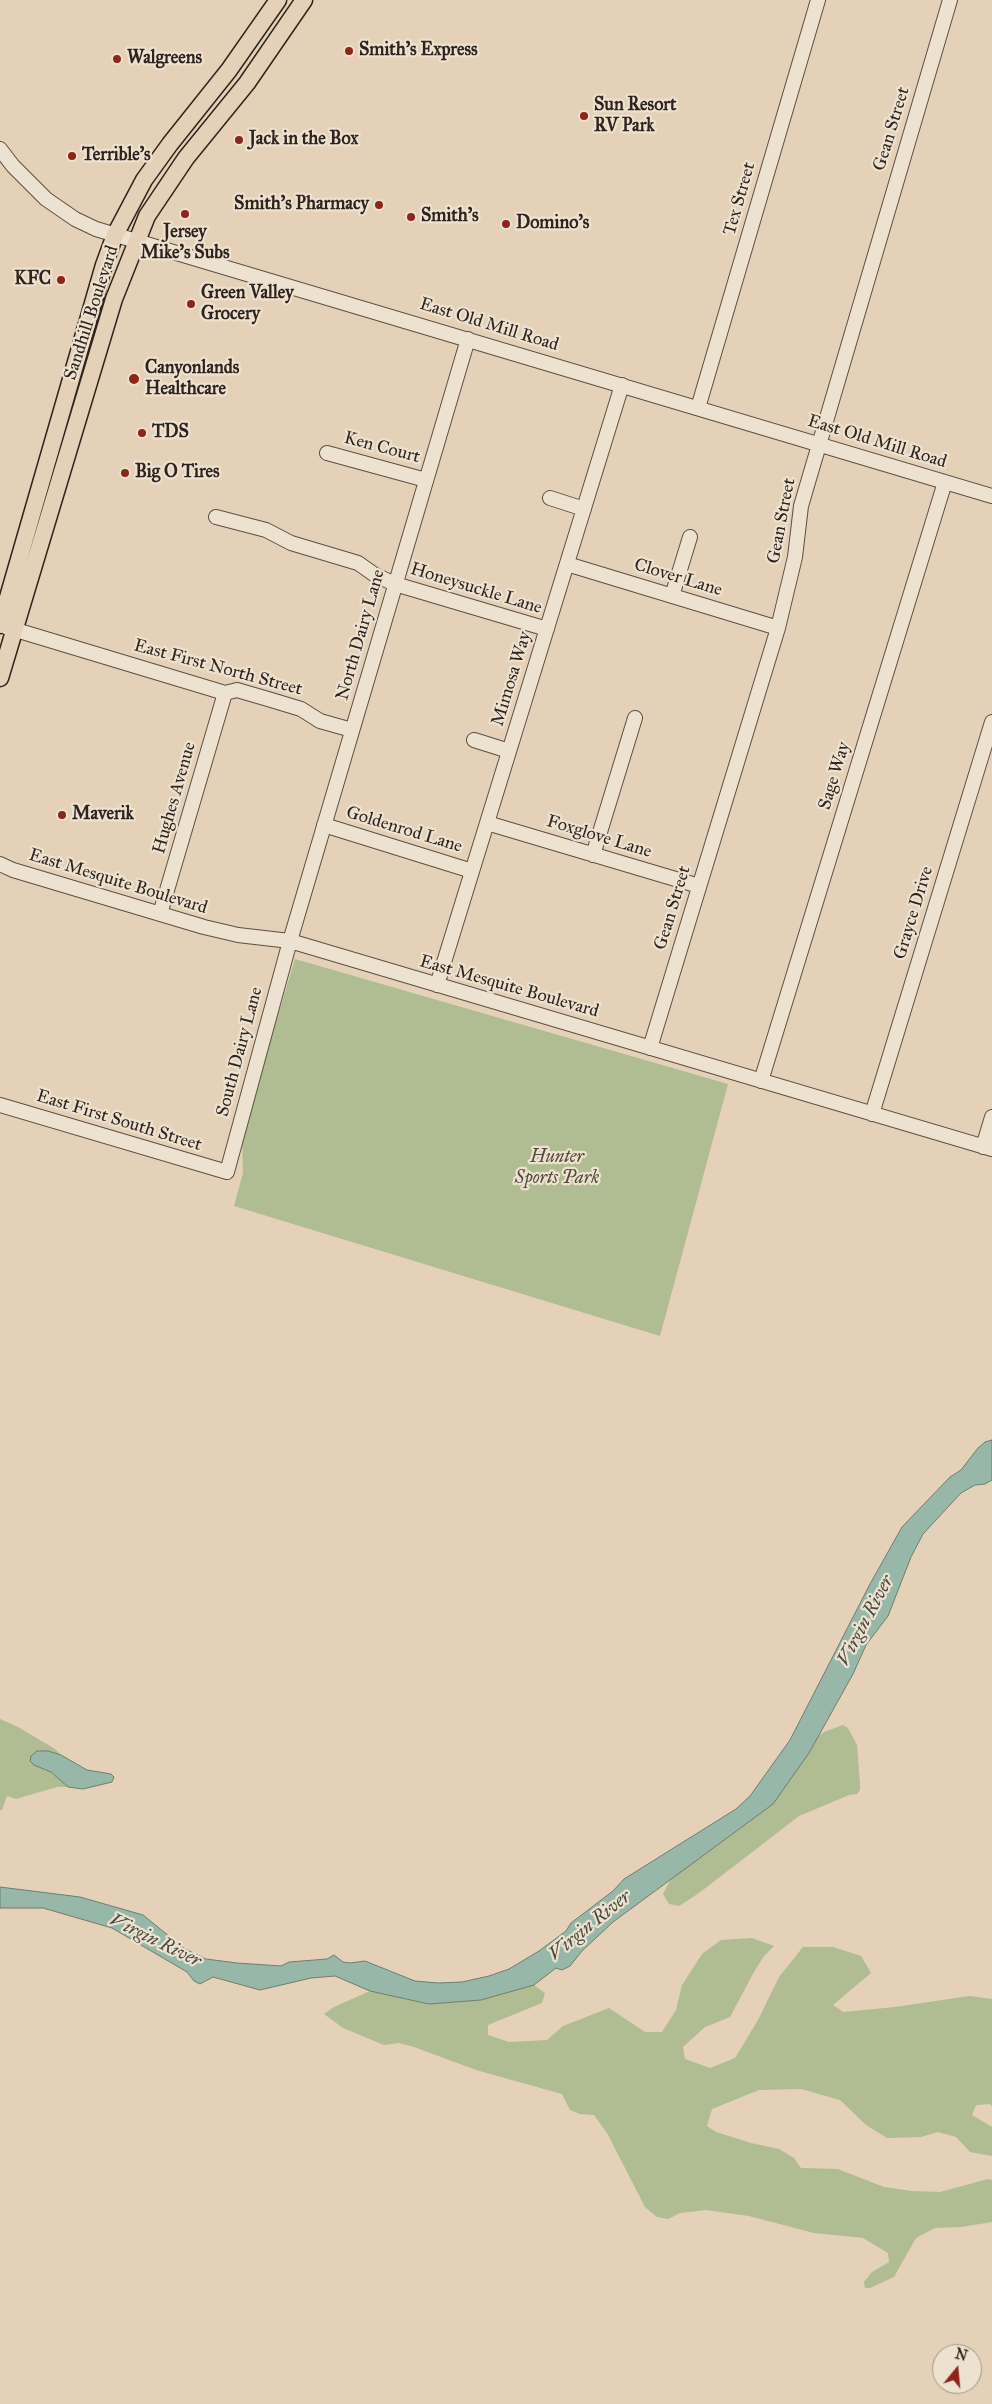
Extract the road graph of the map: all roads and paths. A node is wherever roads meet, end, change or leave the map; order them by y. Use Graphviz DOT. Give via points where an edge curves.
graph roads {
  1 [pos="278,0"];
  2 [pos="304,0"];
  3 [pos="818,0"];
  4 [pos="950,0"];
  5 [pos="0,148"];
  6 [pos="115,235"];
  7 [pos="137,240"];
  8 [pos="468,339"];
  9 [pos="622,385"];
  10 [pos="65,399"];
  11 [pos="698,408"];
  12 [pos="818,444"];
  13 [pos="327,453"];
  14 [pos="426,480"];
  15 [pos="59,482"];
  16 [pos="945,482"];
  17 [pos="992,496"];
  18 [pos="550,498"];
  19 [pos="584,509"];
  20 [pos="216,517"];
  21 [pos="690,537"];
  22 [pos="567,564"];
  23 [pos="396,584"];
  24 [pos="672,596"];
  25 [pos="4,626"];
  26 [pos="778,628"];
  27 [pos="547,629"];
  28 [pos="0,678"];
  29 [pos="225,693"];
  30 [pos="635,718"];
  31 [pos="992,722"];
  32 [pos="352,730"];
  33 [pos="474,740"];
  34 [pos="509,751"];
  35 [pos="487,823"];
  36 [pos="324,825"];
  37 [pos="593,855"];
  38 [pos="0,864"];
  39 [pos="6,870"];
  40 [pos="472,871"];
  41 [pos="700,886"];
  42 [pos="160,914"];
  43 [pos="290,941"];
  44 [pos="437,985"];
  45 [pos="650,1048"];
  46 [pos="761,1081"];
  47 [pos="0,1105"];
  48 [pos="872,1114"];
  49 [pos="992,1117"];
  50 [pos="988,1148"];
  51 [pos="227,1172"];
  1 -- 6 [label="main road, Sandhill Boulevard" via="144,180"];
  2 -- 7 [label="main road, Sandhill Boulevard" via="247,83 186,158 148,216"];
  3 -- 11 [label="street, Tex Street"];
  4 -- 12 [label="street, Gean Street"];
  5 -- 6 [label="street, East Old Mill Road" via="46,199 75,219"];
  6 -- 7 [label="street, East Old Mill Road"];
  6 -- 10 [label="main road, Sandhill Boulevard"];
  7 -- 8 [label="street, East Old Mill Road"];
  7 -- 15 [label="main road, Sandhill Boulevard" via="120,280"];
  8 -- 9 [label="street, East Old Mill Road"];
  8 -- 14 [label="street, North Dairy Lane"];
  9 -- 11 [label="street, East Old Mill Road"];
  9 -- 19 [label="street, Mimosa Way"];
  10 -- 15 [label="main road" via="66,413 50,471"];
  10 -- 25 [label="main road, Sandhill Boulevard"];
  11 -- 12 [label="street, East Old Mill Road"];
  12 -- 16 [label="street, East Old Mill Road"];
  12 -- 26 [label="street, Gean Street"];
  13 -- 14 [label="street, Ken Court"];
  14 -- 23 [label="street, North Dairy Lane"];
  15 -- 25 [label="main road, Sandhill Boulevard"];
  16 -- 17 [label="street, East Old Mill Road"];
  16 -- 46 [label="street, Sage Way"];
  18 -- 19 [label="street"];
  19 -- 22 [label="street, Mimosa Way"];
  20 -- 23 [label="street, Honeysuckle Lane" via="266,530 291,543 358,563"];
  21 -- 24 [label="street"];
  22 -- 24 [label="street, Clover Lane"];
  22 -- 27 [label="street, Mimosa Way"];
  23 -- 27 [label="street, Honeysuckle Lane"];
  23 -- 32 [label="street, North Dairy Lane"];
  24 -- 26 [label="street, Clover Lane"];
  25 -- 28 [label="main road, Sandhill Boulevard"];
  25 -- 29 [label="street, East First North Street"];
  26 -- 41 [label="street, Gean Street"];
  27 -- 34 [label="street, Mimosa Way"];
  29 -- 32 [label="street, East First North Street" via="237,690 268,698 301,709 320,721"];
  29 -- 42 [label="street, Hughes Avenue"];
  30 -- 37 [label="street"];
  31 -- 48 [label="street, Grayce Drive"];
  32 -- 36 [label="street, North Dairy Lane"];
  33 -- 34 [label="street"];
  34 -- 35 [label="street, Mimosa Way"];
  35 -- 37 [label="street, Foxglove Lane"];
  35 -- 40 [label="street, Mimosa Way"];
  36 -- 40 [label="street, Goldenrod Lane"];
  36 -- 43 [label="street, North Dairy Lane"];
  37 -- 41 [label="street, Foxglove Lane"];
  38 -- 39 [label="street, East Mesquite Boulevard"];
  39 -- 42 [label="street, East Mesquite Boulevard"];
  40 -- 44 [label="street, Mimosa Way"];
  41 -- 45 [label="street, Gean Street"];
  42 -- 43 [label="street, East Mesquite Boulevard" via="204,928"];
  43 -- 44 [label="street, East Mesquite Boulevard"];
  43 -- 51 [label="street, South Dairy Lane"];
  44 -- 45 [label="street, East Mesquite Boulevard"];
  45 -- 46 [label="street, East Mesquite Boulevard"];
  46 -- 48 [label="street, East Mesquite Boulevard"];
  47 -- 51 [label="street, East First South Street"];
  48 -- 50 [label="street, East Mesquite Boulevard"];
  49 -- 50 [label="street"];
}
